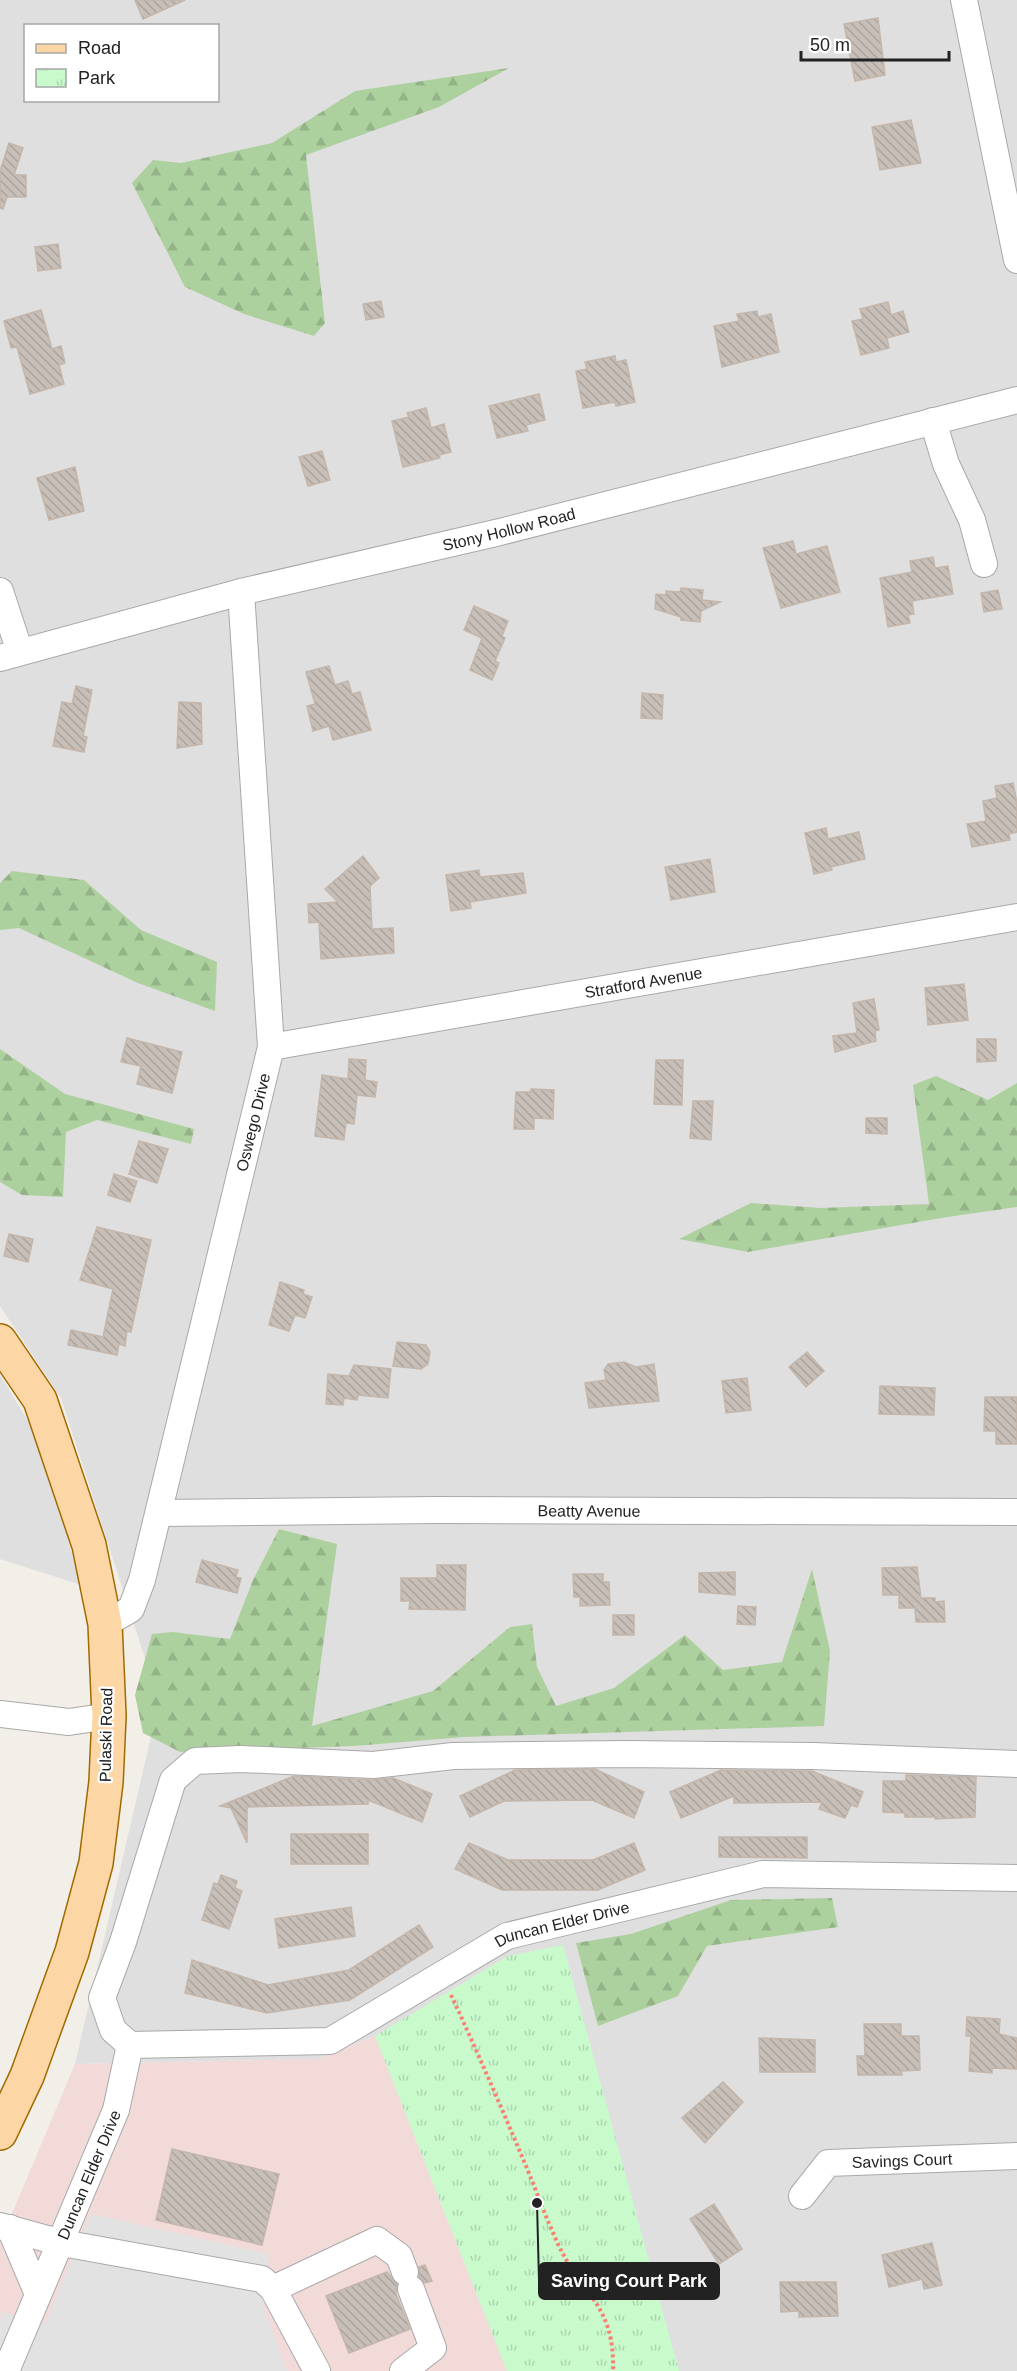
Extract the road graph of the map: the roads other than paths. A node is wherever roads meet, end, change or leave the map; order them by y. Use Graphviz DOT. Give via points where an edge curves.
graph roads {
  1 [pos="964,0"];
  2 [pos="1017,260"];
  3 [pos="1017,400"];
  4 [pos="933,421"];
  5 [pos="984,564"];
  6 [pos="0,591"];
  7 [pos="241,592"];
  8 [pos="10,655"];
  9 [pos="1017,917"];
  10 [pos="271,1047"];
  11 [pos="0,1341"];
  12 [pos="1017,1512"];
  13 [pos="160,1514"];
  14 [pos="105,1624"];
  15 [pos="0,1714"];
  16 [pos="109,1716"];
  17 [pos="1017,1764"];
  18 [pos="1017,1878"];
  19 [pos="130,2045"];
  20 [pos="0,2133"];
  21 [pos="1017,2156"];
  22 [pos="802,2196"];
  23 [pos="5,2227"];
  24 [pos="62,2243"];
  25 [pos="273,2289"];
  26 [pos="37,2292"];
  27 [pos="6,2371"];
  28 [pos="317,2371"];
  29 [pos="403,2371"];
  1 -- 2 [label="street"];
  3 -- 4 [label="street, Stony Hollow Road"];
  4 -- 5 [label="street" via="946,464 972,520"];
  4 -- 7 [label="street, Stony Hollow Road" via="511,529"];
  6 -- 8 [label="street"];
  7 -- 8 [label="street, Stony Hollow Road"];
  7 -- 10 [label="street, Oswego Drive"];
  9 -- 10 [label="street, Stratford Avenue"];
  10 -- 13 [label="street, Oswego Drive"];
  11 -- 14 [label="main road, Pulaski Road" via="40,1400 89,1545"];
  12 -- 13 [label="street, Beatty Avenue" via="425,1510"];
  13 -- 14 [label="street, Oswego Drive" via="131,1609"];
  14 -- 16 [label="main road, Pulaski Road"];
  15 -- 16 [label="street" via="69,1722"];
  16 -- 20 [label="main road, Pulaski Road" via="96,1863 72,1952 27,2076"];
  17 -- 19 [label="street" via="649,1754 453,1756 373,1765 241,1759 195,1761 173,1780 102,1998 113,2030"];
  18 -- 19 [label="street, Duncan Elder Drive" via="763,1874 507,1936 330,2041"];
  19 -- 24 [label="street, Duncan Elder Drive" via="116,2110"];
  21 -- 22 [label="street, Savings Court" via="828,2163"];
  23 -- 24 [label="street, Duncan Elder Drive"];
  23 -- 26 [label="street"];
  24 -- 25 [label="street" via="262,2279"];
  24 -- 26 [label="street"];
  25 -- 28 [label="street"];
  25 -- 29 [label="street" via="377,2240 399,2256 433,2348"];
  26 -- 27 [label="street"];
}
